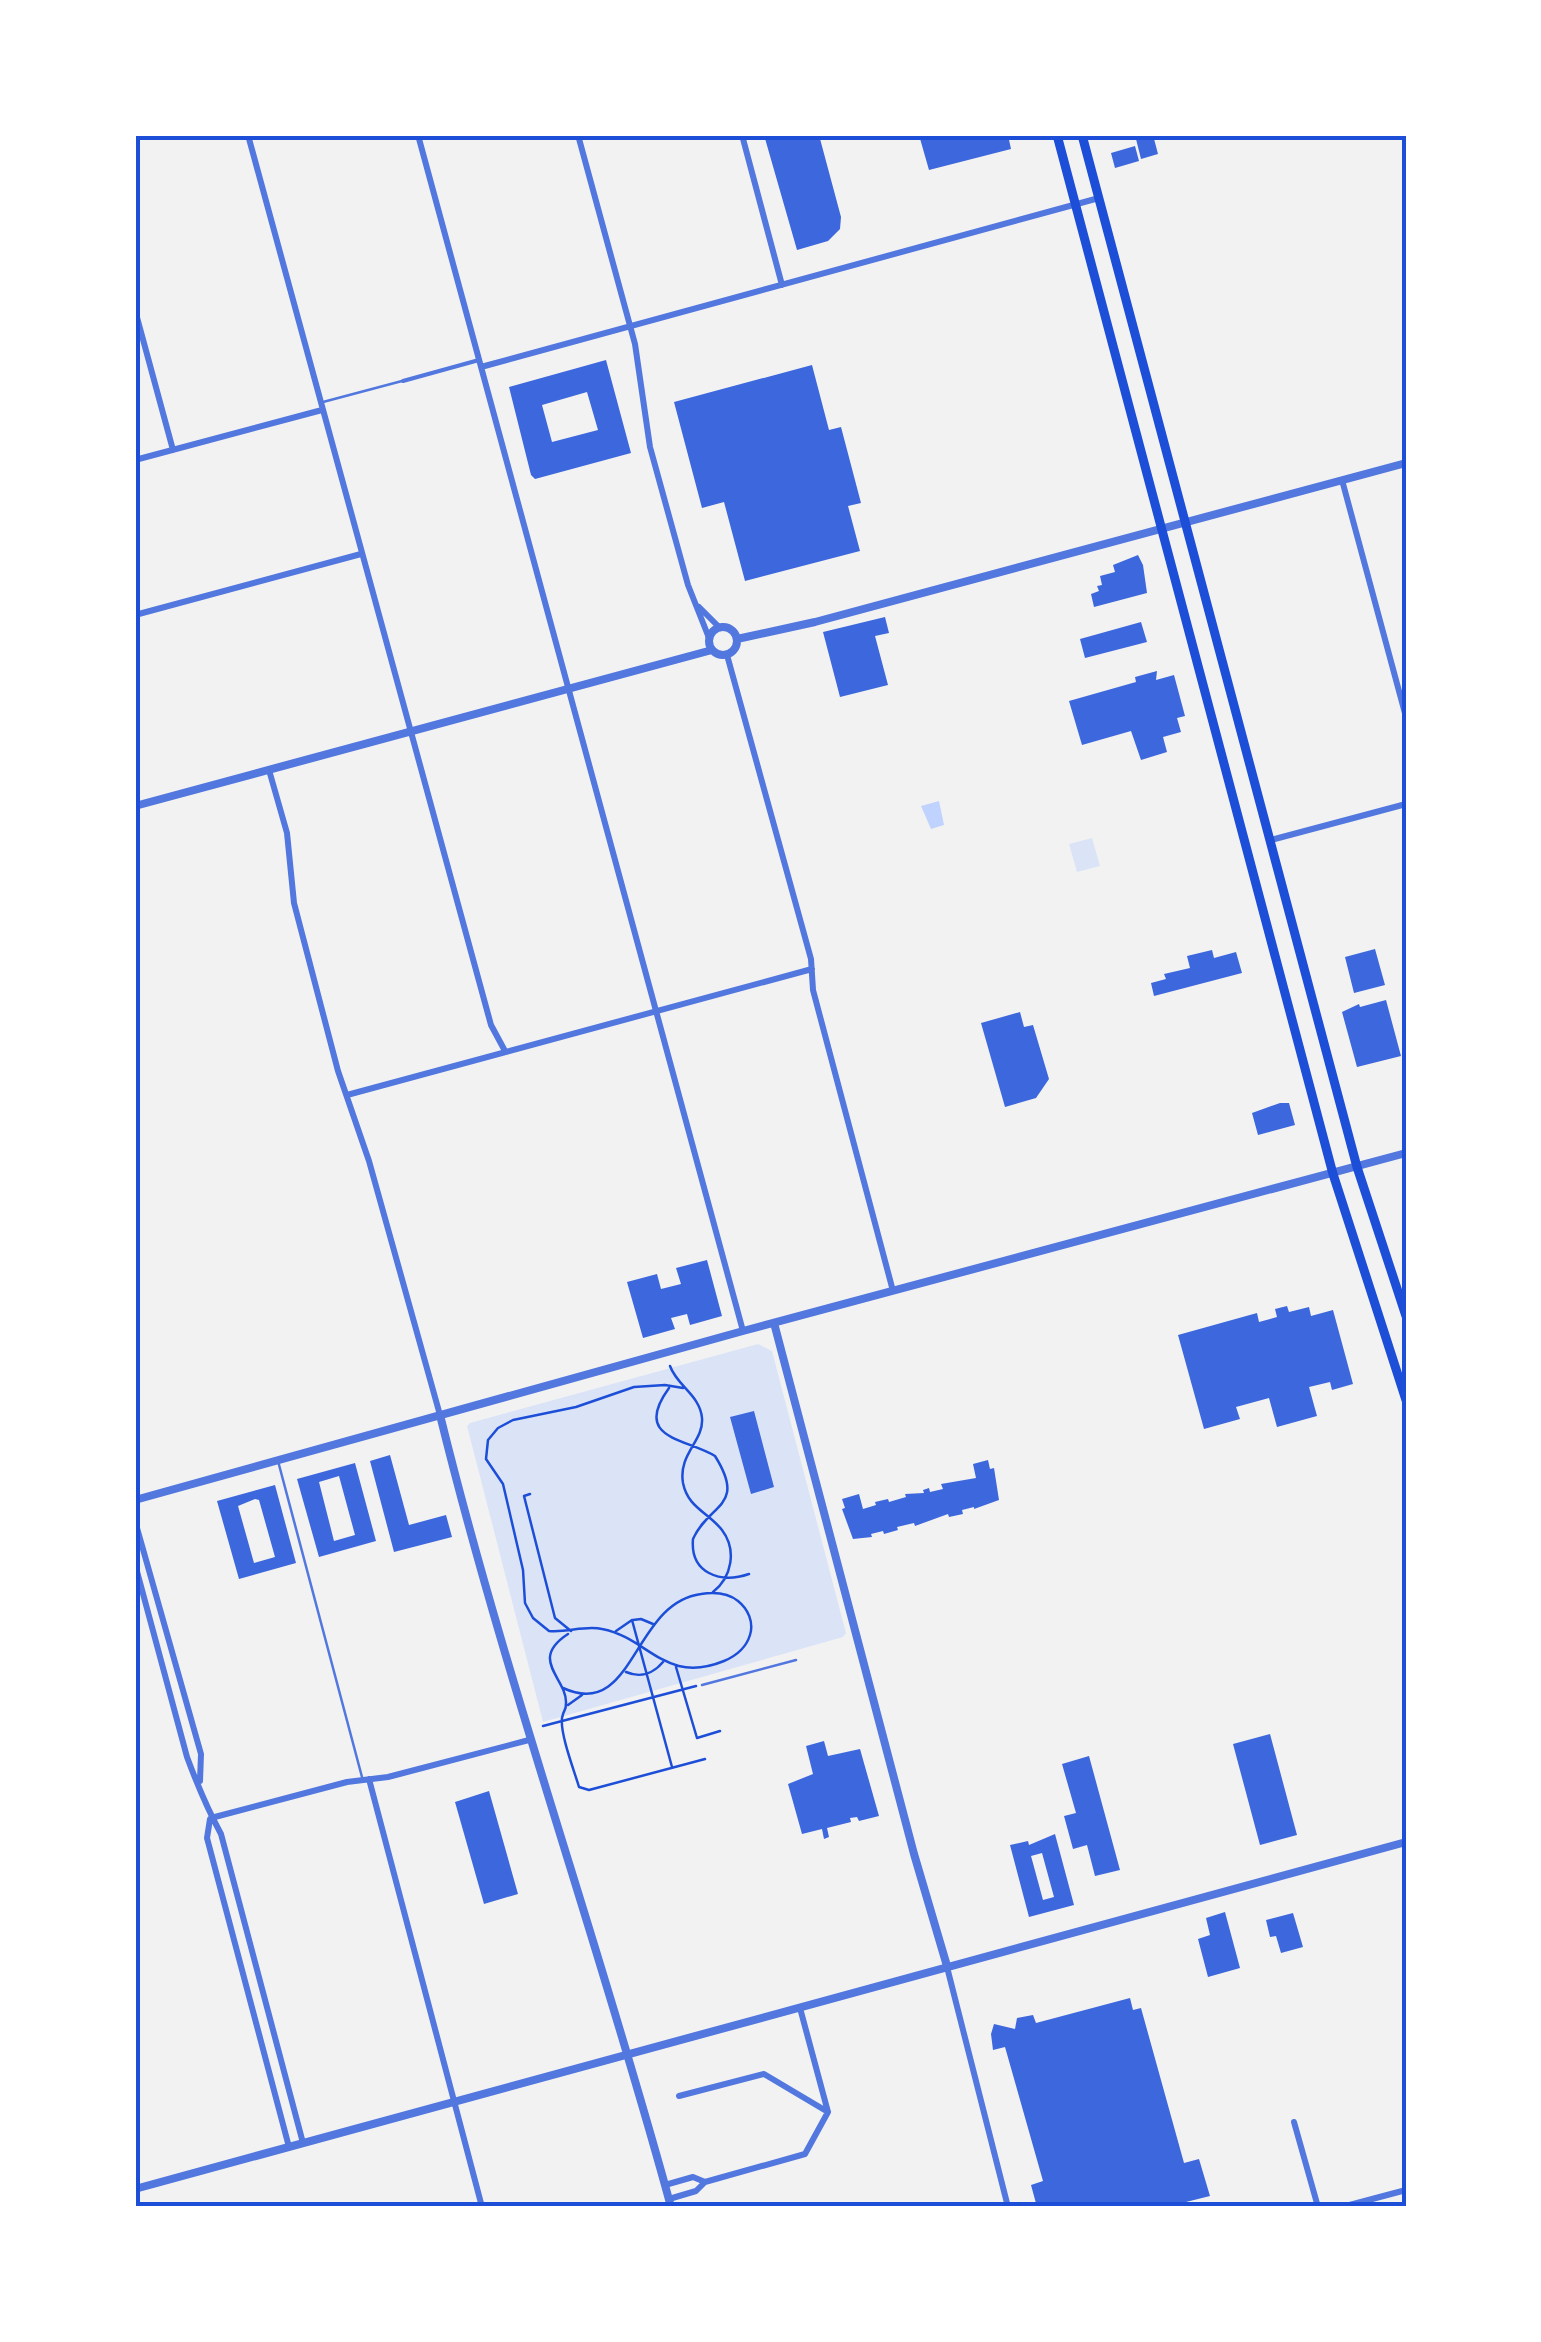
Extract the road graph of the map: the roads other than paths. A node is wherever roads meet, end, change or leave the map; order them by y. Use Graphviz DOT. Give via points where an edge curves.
graph roads {
  1 [pos="248,135"];
  2 [pos="418,135"];
  3 [pos="578,135"];
  4 [pos="742,135"];
  5 [pos="1057,135"];
  6 [pos="1082,135"];
  7 [pos="1099,198"];
  8 [pos="1076,205"];
  9 [pos="782,285"];
  10 [pos="135,310"];
  11 [pos="630,326"];
  12 [pos="480,363"];
  13 [pos="403,380"];
  14 [pos="322,406"];
  15 [pos="173,450"];
  16 [pos="135,460"];
  17 [pos="1406,463"];
  18 [pos="1342,480"];
  19 [pos="1186,520"];
  20 [pos="1162,528"];
  21 [pos="362,554"];
  22 [pos="698,607"];
  23 [pos="135,616"];
  24 [pos="720,628"];
  25 [pos="710,638"];
  26 [pos="737,639"];
  27 [pos="712,650"];
  28 [pos="726,654"];
  29 [pos="568,689"];
  30 [pos="1406,717"];
  31 [pos="412,731"];
  32 [pos="269,770"];
  33 [pos="1406,804"];
  34 [pos="135,806"];
  35 [pos="1271,840"];
  36 [pos="812,969"];
  37 [pos="656,1011"];
  38 [pos="506,1051"];
  39 [pos="346,1095"];
  40 [pos="1406,1153"];
  41 [pos="1358,1167"];
  42 [pos="1333,1174"];
  43 [pos="893,1291"];
  44 [pos="1406,1316"];
  45 [pos="774,1323"];
  46 [pos="743,1331"];
  47 [pos="1406,1400"];
  48 [pos="440,1415"];
  49 [pos="278,1460"];
  50 [pos="135,1500"];
  51 [pos="135,1521"];
  52 [pos="135,1564"];
  53 [pos="796,1660"];
  54 [pos="702,1684"];
  55 [pos="529,1740"];
  56 [pos="366,1779"];
  57 [pos="200,1783"];
  58 [pos="210,1819"];
  59 [pos="1406,1842"];
  60 [pos="947,1966"];
  61 [pos="800,2008"];
  62 [pos="628,2054"];
  63 [pos="679,2096"];
  64 [pos="454,2102"];
  65 [pos="828,2112"];
  66 [pos="1294,2122"];
  67 [pos="303,2143"];
  68 [pos="289,2147"];
  69 [pos="706,2182"];
  70 [pos="665,2185"];
  71 [pos="135,2190"];
  72 [pos="1406,2190"];
  73 [pos="670,2203"];
  74 [pos="482,2207"];
  75 [pos="1008,2207"];
  76 [pos="1318,2207"];
  77 [pos="1342,2207"];
  1 -- 14 [label="street"];
  2 -- 12 [label="street"];
  3 -- 11 [label="street"];
  4 -- 9 [label="street"];
  5 -- 8 [label="main road"];
  6 -- 7 [label="main road"];
  7 -- 8 [label="street"];
  7 -- 19 [label="main road"];
  8 -- 9 [label="street"];
  8 -- 20 [label="main road"];
  9 -- 11 [label="street"];
  10 -- 15 [label="street"];
  11 -- 12 [label="street"];
  11 -- 22 [label="street" via="644,424"];
  12 -- 13 [label="street"];
  12 -- 29 [label="street"];
  13 -- 14 [label="lane"];
  14 -- 15 [label="street"];
  14 -- 21 [label="street"];
  15 -- 16 [label="street"];
  17 -- 18 [label="street"];
  18 -- 19 [label="street"];
  18 -- 30 [label="street"];
  19 -- 20 [label="street"];
  19 -- 35 [label="main road"];
  20 -- 26 [label="street"];
  20 -- 42 [label="main road"];
  21 -- 23 [label="street"];
  21 -- 31 [label="street"];
  22 -- 24 [label="street"];
  22 -- 25 [label="street"];
  24 -- 25 [label="street"];
  24 -- 26 [label="street"];
  25 -- 27 [label="street"];
  26 -- 28 [label="street"];
  27 -- 28 [label="street"];
  27 -- 29 [label="street"];
  28 -- 36 [label="street"];
  29 -- 31 [label="street"];
  29 -- 37 [label="street"];
  31 -- 32 [label="street"];
  31 -- 38 [label="street" via="491,1026"];
  32 -- 34 [label="street"];
  32 -- 39 [label="street" via="287,833 294,903"];
  33 -- 35 [label="street"];
  35 -- 41 [label="main road"];
  36 -- 37 [label="street"];
  36 -- 43 [label="street"];
  37 -- 38 [label="street"];
  37 -- 46 [label="street"];
  38 -- 39 [label="street"];
  39 -- 48 [label="street"];
  40 -- 41 [label="street"];
  41 -- 42 [label="street"];
  41 -- 44 [label="main road"];
  42 -- 43 [label="street"];
  42 -- 47 [label="main road"];
  43 -- 45 [label="street"];
  45 -- 46 [label="street"];
  45 -- 60 [label="street"];
  46 -- 48 [label="street"];
  48 -- 49 [label="street"];
  48 -- 55 [label="street"];
  49 -- 50 [label="street"];
  49 -- 56 [label="lane"];
  51 -- 57 [label="street" via="200,1754"];
  52 -- 57 [label="street" via="186,1757"];
  53 -- 54 [label="lane"];
  55 -- 56 [label="street"];
  55 -- 62 [label="street"];
  56 -- 58 [label="street"];
  56 -- 64 [label="street"];
  57 -- 58 [label="street"];
  58 -- 67 [label="street" via="221,1834"];
  58 -- 68 [label="street" via="206,1838"];
  59 -- 60 [label="street"];
  60 -- 61 [label="street"];
  60 -- 75 [label="street"];
  61 -- 62 [label="street"];
  61 -- 65 [label="street"];
  62 -- 64 [label="street"];
  62 -- 70 [label="street"];
  63 -- 65 [label="street" via="764,2074"];
  64 -- 67 [label="street"];
  64 -- 74 [label="street"];
  65 -- 69 [label="street" via="805,2154"];
  66 -- 76 [label="street"];
  67 -- 68 [label="street"];
  68 -- 71 [label="street"];
  69 -- 70 [label="street" via="693,2177"];
  69 -- 73 [label="street"];
  70 -- 73 [label="street"];
  72 -- 77 [label="street"];
}
